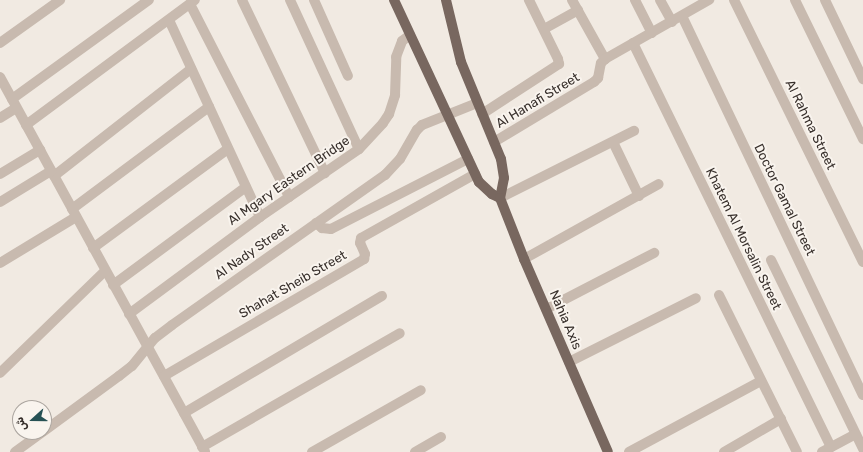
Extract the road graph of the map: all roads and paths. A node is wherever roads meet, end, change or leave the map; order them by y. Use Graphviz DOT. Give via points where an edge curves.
graph roads {
  1 [pos="60,0"];
  2 [pos="149,0"];
  3 [pos="242,0"];
  4 [pos="290,0"];
  5 [pos="314,0"];
  6 [pos="394,0"];
  7 [pos="446,0"];
  8 [pos="529,0"];
  9 [pos="572,0"];
  10 [pos="635,0"];
  11 [pos="660,0"];
  12 [pos="709,0"];
  13 [pos="734,0"];
  14 [pos="795,0"];
  15 [pos="825,0"];
  16 [pos="193,2"];
  17 [pos="578,10"];
  18 [pos="682,16"];
  19 [pos="169,20"];
  20 [pos="672,22"];
  21 [pos="544,29"];
  22 [pos="652,33"];
  23 [pos="410,34"];
  24 [pos="0,43"];
  25 [pos="633,44"];
  26 [pos="605,60"];
  27 [pos="191,69"];
  28 [pos="348,76"];
  29 [pos="0,77"];
  30 [pos="863,79"];
  31 [pos="477,102"];
  32 [pos="14,103"];
  33 [pos="209,107"];
  34 [pos="448,114"];
  35 [pos="482,114"];
  36 [pos="0,118"];
  37 [pos="26,125"];
  38 [pos="634,131"];
  39 [pos="863,139"];
  40 [pos="494,142"];
  41 [pos="613,142"];
  42 [pos="228,148"];
  43 [pos="359,149"];
  44 [pos="40,150"];
  45 [pos="468,158"];
  46 [pos="325,173"];
  47 [pos="0,174"];
  48 [pos="52,174"];
  49 [pos="476,174"];
  50 [pos="659,184"];
  51 [pos="246,187"];
  52 [pos="639,196"];
  53 [pos="288,197"];
  54 [pos="500,198"];
  55 [pos="0,202"];
  56 [pos="74,213"];
  57 [pos="260,217"];
  58 [pos="316,223"];
  59 [pos="93,248"];
  60 [pos="654,253"];
  61 [pos="524,260"];
  62 [pos="771,260"];
  63 [pos="863,262"];
  64 [pos="0,263"];
  65 [pos="106,271"];
  66 [pos="113,285"];
  67 [pos="719,295"];
  68 [pos="382,296"];
  69 [pos="696,298"];
  70 [pos="546,309"];
  71 [pos="130,316"];
  72 [pos="400,333"];
  73 [pos="146,342"];
  74 [pos="569,362"];
  75 [pos="0,374"];
  76 [pos="164,376"];
  77 [pos="761,381"];
  78 [pos="421,390"];
  79 [pos="863,395"];
  80 [pos="184,412"];
  81 [pos="781,419"];
  82 [pos="52,425"];
  83 [pos="856,434"];
  84 [pos="440,437"];
  85 [pos="32,440"];
  86 [pos="204,449"];
  87 [pos="827,449"];
  88 [pos="863,449"];
  89 [pos="15,452"];
  90 [pos="312,452"];
  91 [pos="415,452"];
  92 [pos="608,452"];
  93 [pos="629,452"];
  94 [pos="724,452"];
  95 [pos="797,452"];
  1 -- 24 [label="street"];
  2 -- 32 [label="street"];
  3 -- 46 [label="street"];
  4 -- 43 [label="street"];
  5 -- 28 [label="street"];
  6 -- 23 [label="main road"];
  7 -- 31 [label="main road" via="461,62"];
  8 -- 21 [label="street"];
  9 -- 17 [label="street"];
  10 -- 22 [label="street"];
  11 -- 20 [label="street"];
  12 -- 18 [label="street"];
  13 -- 63 [label="street, Al Rahma Street"];
  14 -- 39 [label="street"];
  15 -- 30 [label="street"];
  16 -- 19 [label="street"];
  16 -- 53 [label="street"];
  17 -- 21 [label="street"];
  17 -- 26 [label="street"];
  18 -- 20 [label="street"];
  18 -- 79 [label="street, Doctor Gamal Street"];
  19 -- 27 [label="street"];
  19 -- 37 [label="street"];
  20 -- 22 [label="street"];
  21 -- 35 [label="street" via="559,64"];
  22 -- 25 [label="street"];
  23 -- 34 [label="main road"];
  23 -- 43 [label="street, Al Mgary Eastern Bridge" via="402,41 396,57 395,95 388,114"];
  25 -- 26 [label="street"];
  25 -- 87 [label="street, Khatem Al Morsalin Street"];
  26 -- 40 [label="street, Al Hanafi Street" via="594,82"];
  27 -- 33 [label="street"];
  27 -- 48 [label="street"];
  29 -- 32 [label="street"];
  31 -- 34 [label="street, Al Nady Street"];
  31 -- 35 [label="main road"];
  32 -- 36 [label="street"];
  32 -- 37 [label="street"];
  33 -- 42 [label="street"];
  33 -- 56 [label="street"];
  34 -- 45 [label="main road"];
  34 -- 58 [label="street, Al Nady Street" via="422,125 393,168"];
  35 -- 40 [label="main road"];
  37 -- 44 [label="street"];
  38 -- 41 [label="street"];
  40 -- 54 [label="main road" via="504,168"];
  41 -- 52 [label="street"];
  41 -- 54 [label="street"];
  42 -- 51 [label="street"];
  42 -- 59 [label="street"];
  43 -- 46 [label="street, Al Mgary Eastern Bridge"];
  44 -- 47 [label="street"];
  44 -- 48 [label="street"];
  45 -- 49 [label="main road"];
  45 -- 58 [label="street" via="331,229 322,228"];
  46 -- 53 [label="street, Al Mgary Eastern Bridge"];
  48 -- 55 [label="street"];
  48 -- 56 [label="street"];
  49 -- 54 [label="main road" via="485,188"];
  49 -- 76 [label="street, Shahat Sheib Street" via="361,238 364,259"];
  50 -- 52 [label="street"];
  51 -- 57 [label="street"];
  51 -- 66 [label="street"];
  52 -- 61 [label="street"];
  53 -- 57 [label="street, Al Mgary Eastern Bridge"];
  54 -- 61 [label="main road, Nahia Axis"];
  56 -- 59 [label="street"];
  56 -- 64 [label="street"];
  57 -- 71 [label="street, Al Mgary Eastern Bridge"];
  58 -- 73 [label="street, Al Nady Street"];
  59 -- 65 [label="street"];
  60 -- 70 [label="street"];
  61 -- 70 [label="main road, Nahia Axis"];
  62 -- 83 [label="street"];
  65 -- 66 [label="street"];
  65 -- 75 [label="street"];
  66 -- 71 [label="street"];
  67 -- 77 [label="street"];
  68 -- 80 [label="street"];
  69 -- 74 [label="street"];
  70 -- 74 [label="main road, Nahia Axis"];
  71 -- 73 [label="street"];
  72 -- 86 [label="street"];
  73 -- 76 [label="street"];
  73 -- 82 [label="street, Al Nady Street" via="132,366"];
  74 -- 92 [label="main road, Nahia Axis"];
  76 -- 80 [label="street"];
  77 -- 81 [label="street"];
  77 -- 93 [label="street"];
  78 -- 90 [label="street"];
  80 -- 86 [label="street"];
  81 -- 94 [label="street"];
  81 -- 95 [label="street"];
  83 -- 87 [label="street"];
  83 -- 88 [label="street"];
  84 -- 91 [label="street"];
  85 -- 89 [label="street, Al Nady Street"];
}
